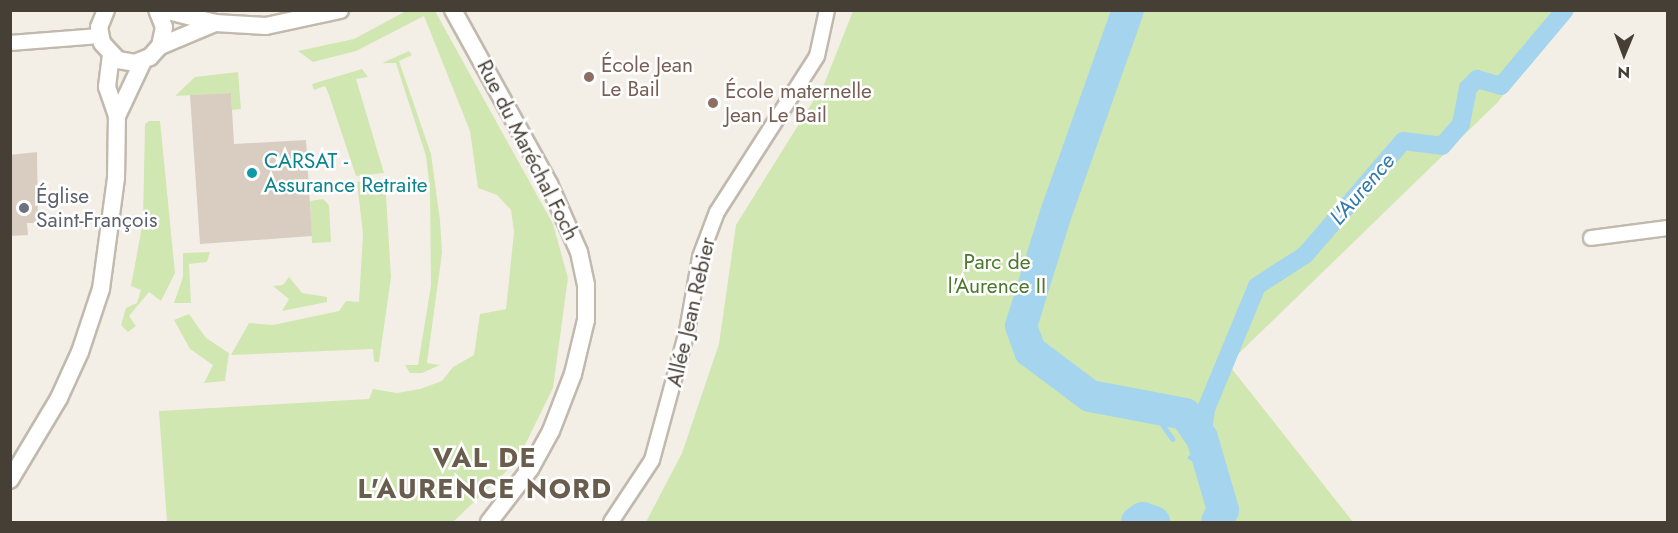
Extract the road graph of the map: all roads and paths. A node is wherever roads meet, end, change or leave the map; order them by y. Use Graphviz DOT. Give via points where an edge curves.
graph roads {
  1 [pos="157,10"];
  2 [pos="164,10"];
  3 [pos="340,10"];
  4 [pos="453,10"];
  5 [pos="827,10"];
  6 [pos="106,11"];
  7 [pos="215,23"];
  8 [pos="100,36"];
  9 [pos="10,43"];
  10 [pos="160,46"];
  11 [pos="111,55"];
  12 [pos="143,61"];
  13 [pos="117,116"];
  14 [pos="1668,228"];
  15 [pos="1591,238"];
  16 [pos="16,464"];
  17 [pos="10,480"];
  18 [pos="489,522"];
  19 [pos="611,522"];
  1 -- 10 [label="street" via="164,27"];
  2 -- 7 [label="street"];
  3 -- 7 [label="street" via="266,26"];
  4 -- 18 [label="street, Rue du Maréchal Foch" via="549,184 579,252 586,285 586,320 573,374 550,431 530,469"];
  5 -- 19 [label="street, Allée Jean Rebier" via="817,56 717,212 700,257 685,341 652,460"];
  6 -- 8 [label="street"];
  7 -- 10 [label="street"];
  8 -- 9 [label="street"];
  8 -- 11 [label="street"];
  10 -- 12 [label="street"];
  11 -- 12 [label="street" via="126,62"];
  11 -- 13 [label="street" via="107,87"];
  12 -- 13 [label="street"];
  13 -- 16 [label="street" via="116,178 101,289 76,361"];
  14 -- 15 [label="street"];
  16 -- 17 [label="street"];
}
